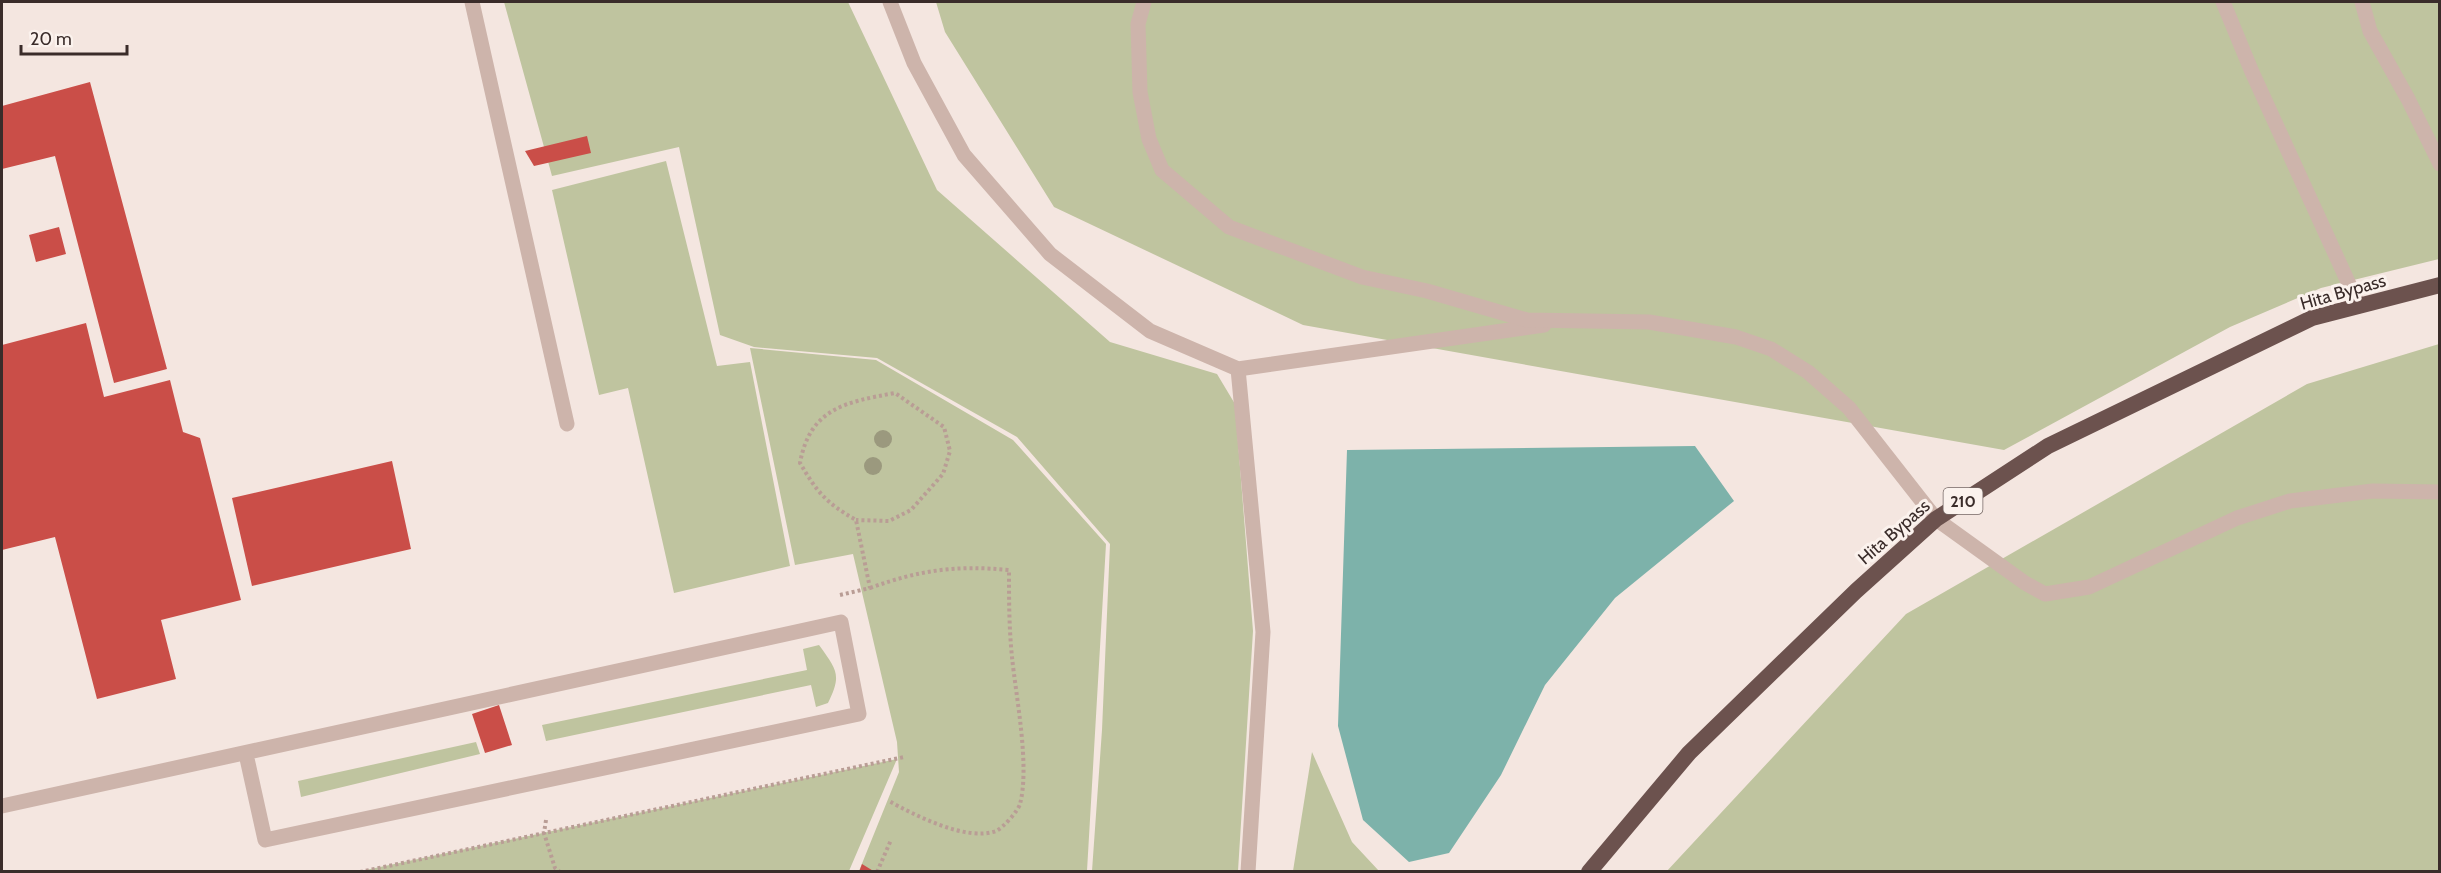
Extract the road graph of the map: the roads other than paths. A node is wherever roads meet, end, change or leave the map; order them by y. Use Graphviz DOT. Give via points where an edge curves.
graph roads {
  1 [pos="472,2"];
  2 [pos="890,2"];
  3 [pos="1144,2"];
  4 [pos="2223,2"];
  5 [pos="2362,2"];
  6 [pos="2439,164"];
  7 [pos="2439,285"];
  8 [pos="2359,306"];
  9 [pos="1567,321"];
  10 [pos="1238,369"];
  11 [pos="567,424"];
  12 [pos="2439,492"];
  13 [pos="1936,519"];
  14 [pos="246,754"];
  15 [pos="2,806"];
  16 [pos="1248,872"];
  17 [pos="1589,872"];
  1 -- 11 [label="street"];
  2 -- 10 [label="street" via="914,63 964,155 1050,254 1150,331"];
  3 -- 9 [label="street" via="1138,24 1140,92 1149,139 1162,170 1229,226 1362,277 1527,320"];
  4 -- 8 [label="street"];
  5 -- 6 [label="street" via="2370,31"];
  7 -- 8 [label="highway, Hita Bypass / 210"];
  8 -- 13 [label="highway, Hita Bypass / 210" via="2312,318 2048,446"];
  9 -- 10 [label="street"];
  9 -- 13 [label="street" via="1649,322 1736,337 1771,349 1808,372 1849,408"];
  10 -- 16 [label="street" via="1263,632"];
  12 -- 13 [label="street" via="2373,491 2290,501 2237,518 2090,587 2045,594 2025,584"];
  13 -- 17 [label="highway, Hita Bypass / 210" via="1689,753"];
  14 -- 14 [label="street" via="841,622 860,714 265,840"];
  14 -- 15 [label="street"];
}
